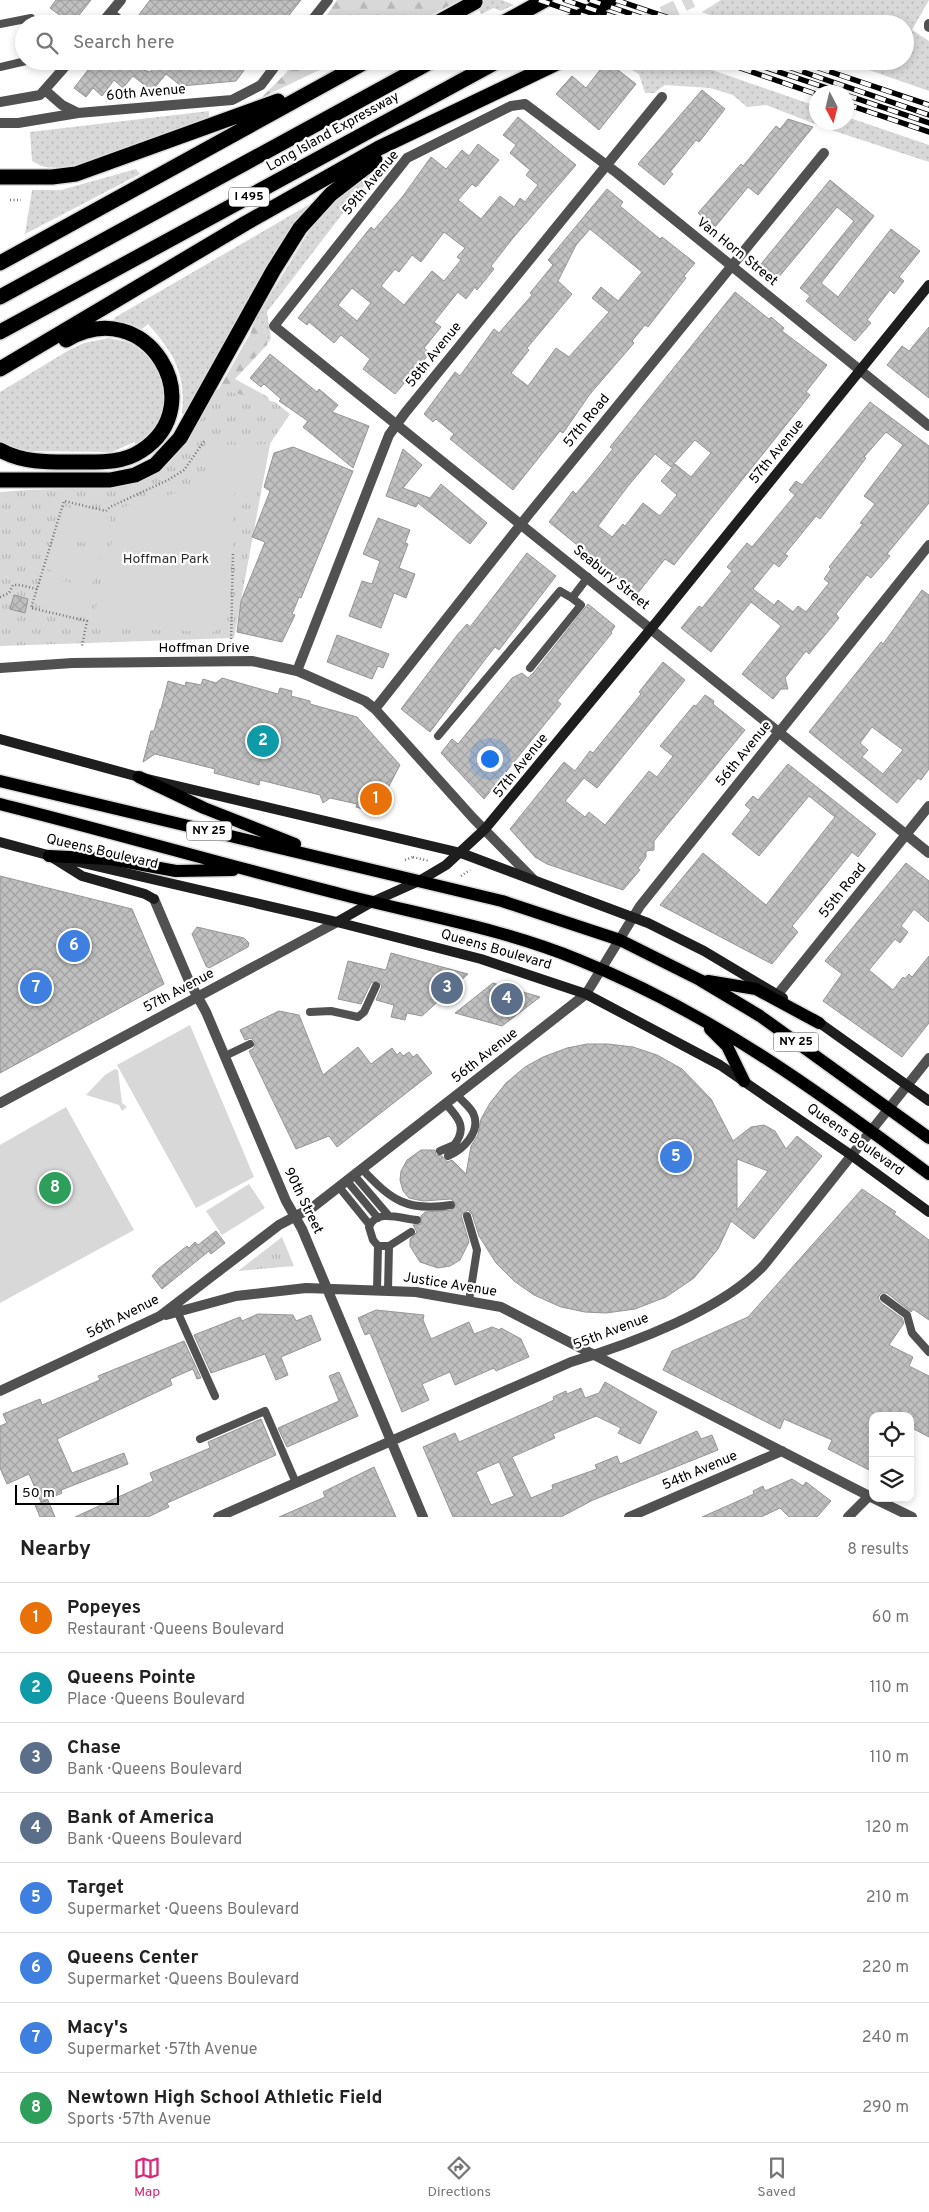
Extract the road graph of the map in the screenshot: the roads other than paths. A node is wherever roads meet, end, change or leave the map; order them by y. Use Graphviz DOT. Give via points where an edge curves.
graph roads {
  1 [pos="121,0"];
  2 [pos="328,0"];
  3 [pos="545,0"];
  4 [pos="610,0"];
  5 [pos="475,2"];
  6 [pos="111,12"];
  7 [pos="108,15"];
  8 [pos="115,15"];
  9 [pos="316,15"];
  10 [pos="451,15"];
  11 [pos="518,15"];
  12 [pos="583,15"];
  13 [pos="15,21"];
  14 [pos="0,24"];
  15 [pos="15,64"];
  16 [pos="0,67"];
  17 [pos="63,70"];
  18 [pos="272,70"];
  19 [pos="351,70"];
  20 [pos="416,70"];
  21 [pos="481,70"];
  22 [pos="542,70"];
  23 [pos="336,78"];
  24 [pos="46,91"];
  25 [pos="662,97"];
  26 [pos="0,102"];
  27 [pos="525,104"];
  28 [pos="78,113"];
  29 [pos="434,123"];
  30 [pos="0,124"];
  31 [pos="824,153"];
  32 [pos="606,164"];
  33 [pos="0,177"];
  34 [pos="23,247"];
  35 [pos="0,255"];
  36 [pos="0,263"];
  37 [pos="732,265"];
  38 [pos="929,285"];
  39 [pos="5,294"];
  40 [pos="274,326"];
  41 [pos="0,332"];
  42 [pos="0,369"];
  43 [pos="860,370"];
  44 [pos="0,379"];
  45 [pos="397,424"];
  46 [pos="929,426"];
  47 [pos="0,450"];
  48 [pos="0,480"];
  49 [pos="522,523"];
  50 [pos="929,545"];
  51 [pos="588,577"];
  52 [pos="572,598"];
  53 [pos="651,629"];
  54 [pos="0,668"];
  55 [pos="530,668"];
  56 [pos="297,671"];
  57 [pos="375,709"];
  58 [pos="779,732"];
  59 [pos="438,736"];
  60 [pos="0,739"];
  61 [pos="139,777"];
  62 [pos="0,781"];
  63 [pos="0,804"];
  64 [pos="929,806"];
  65 [pos="485,829"];
  66 [pos="906,835"];
  67 [pos="0,842"];
  68 [pos="929,853"];
  69 [pos="462,854"];
  70 [pos="49,856"];
  71 [pos="334,859"];
  72 [pos="248,870"];
  73 [pos="533,879"];
  74 [pos="419,881"];
  75 [pos="372,902"];
  76 [pos="634,916"];
  77 [pos="337,922"];
  78 [pos="620,940"];
  79 [pos="602,970"];
  80 [pos="700,980"];
  81 [pos="376,986"];
  82 [pos="586,994"];
  83 [pos="778,994"];
  84 [pos="197,996"];
  85 [pos="310,1012"];
  86 [pos="696,1015"];
  87 [pos="819,1023"];
  88 [pos="250,1044"];
  89 [pos="225,1056"];
  90 [pos="929,1058"];
  91 [pos="744,1081"];
  92 [pos="908,1085"];
  93 [pos="457,1095"];
  94 [pos="929,1101"];
  95 [pos="0,1103"];
  96 [pos="446,1104"];
  97 [pos="889,1108"];
  98 [pos="871,1131"];
  99 [pos="929,1138"];
  100 [pos="440,1151"];
  101 [pos="852,1154"];
  102 [pos="448,1156"];
  103 [pos="929,1174"];
  104 [pos="350,1178"];
  105 [pos="451,1205"];
  106 [pos="929,1212"];
  107 [pos="295,1216"];
  108 [pos="389,1216"];
  109 [pos="467,1216"];
  110 [pos="378,1218"];
  111 [pos="416,1220"];
  112 [pos="369,1224"];
  113 [pos="410,1232"];
  114 [pos="378,1246"];
  115 [pos="390,1246"];
  116 [pos="327,1288"];
  117 [pos="377,1290"];
  118 [pos="388,1290"];
  119 [pos="884,1298"];
  120 [pos="469,1301"];
  121 [pos="177,1312"];
  122 [pos="160,1316"];
  123 [pos="929,1352"];
  124 [pos="595,1355"];
  125 [pos="0,1391"];
  126 [pos="215,1396"];
  127 [pos="200,1439"];
  128 [pos="393,1442"];
  129 [pos="782,1451"];
  130 [pos="296,1483"];
  131 [pos="869,1495"];
  132 [pos="869,1500"];
  133 [pos="882,1502"];
  134 [pos="218,1517"];
  135 [pos="423,1517"];
  136 [pos="629,1517"];
  137 [pos="848,1517"];
  138 [pos="912,1517"];
  1 -- 6 [label="street"];
  2 -- 9 [label="street"];
  3 -- 11 [label="highway"];
  4 -- 12 [label="highway"];
  5 -- 10 [label="highway"];
  6 -- 7 [label="street"];
  6 -- 8 [label="lane"];
  13 -- 14 [label="lane"];
  15 -- 16 [label="lane"];
  17 -- 24 [label="street"];
  18 -- 28 [label="street, 60th Avenue" via="261,85 232,100"];
  19 -- 23 [label="highway"];
  20 -- 39 [label="highway, Long Island Expressway / I 495"];
  21 -- 41 [label="highway, Long Island Expressway / I 495"];
  22 -- 29 [label="highway"];
  23 -- 33 [label="highway" via="91,169 52,177"];
  23 -- 34 [label="highway"];
  24 -- 26 [label="street" via="29,98"];
  24 -- 28 [label="street"];
  25 -- 32 [label="street, 58th Avenue"];
  27 -- 32 [label="street, Van Horn Street"];
  27 -- 40 [label="street, 59th Avenue" via="511,106 407,158"];
  28 -- 30 [label="street, 60th Avenue"];
  29 -- 42 [label="highway" via="379,148 269,210"];
  29 -- 48 [label="highway" via="348,179 300,228 268,278 180,438 155,465 134,475 110,480"];
  31 -- 37 [label="street, 57th Road"];
  32 -- 37 [label="street, Van Horn Street"];
  32 -- 45 [label="street, 58th Avenue"];
  34 -- 35 [label="highway"];
  34 -- 36 [label="highway"];
  37 -- 43 [label="street, Van Horn Street"];
  37 -- 49 [label="street, 57th Road"];
  38 -- 43 [label="street, 57th Avenue"];
  40 -- 45 [label="street, Seabury Street"];
  43 -- 46 [label="street, Van Horn Street"];
  43 -- 53 [label="street, 57th Avenue"];
  44 -- 47 [label="highway" via="77,334 118,328 136,335 157,354 167,373 172,402 165,424 150,443 140,452 117,460 34,461"];
  45 -- 49 [label="street, Seabury Street"];
  45 -- 56 [label="street, 58th Avenue" via="384,447"];
  49 -- 51 [label="street, Seabury Street"];
  49 -- 57 [label="street, 57th Road"];
  50 -- 58 [label="street, 56th Avenue"];
  51 -- 52 [label="lane"];
  51 -- 53 [label="street, Seabury Street"];
  52 -- 55 [label="lane" via="581,605"];
  52 -- 59 [label="lane" via="560,591"];
  53 -- 58 [label="street, Seabury Street"];
  53 -- 65 [label="street, 57th Avenue"];
  54 -- 56 [label="street, Hoffman Drive" via="72,663 249,660"];
  56 -- 57 [label="street, Hoffman Drive" via="365,701"];
  57 -- 65 [label="street, Hoffman Drive"];
  58 -- 66 [label="street, Seabury Street"];
  58 -- 76 [label="street, 56th Avenue"];
  60 -- 61 [label="street"];
  61 -- 69 [label="street"];
  61 -- 71 [label="main road" via="204,808"];
  62 -- 71 [label="main road, NY 25"];
  63 -- 72 [label="main road, Queens Boulevard / NY 25"];
  64 -- 66 [label="street, 55th Road"];
  65 -- 69 [label="street, 57th Avenue"];
  65 -- 73 [label="street, Hoffman Drive"];
  66 -- 68 [label="street, Seabury Street"];
  66 -- 83 [label="street, 55th Road"];
  67 -- 70 [label="street, Queens Boulevard"];
  69 -- 73 [label="street"];
  69 -- 74 [label="street, 57th Avenue"];
  70 -- 72 [label="main road" via="110,859 176,871"];
  70 -- 77 [label="street, Queens Boulevard"];
  70 -- 84 [label="street, 90th Street" via="82,876 154,899"];
  71 -- 74 [label="main road, NY 25"];
  72 -- 75 [label="main road, Queens Boulevard / NY 25"];
  73 -- 76 [label="street"];
  74 -- 75 [label="street, 57th Avenue"];
  74 -- 78 [label="main road, NY 25" via="502,901"];
  75 -- 77 [label="street, 57th Avenue"];
  75 -- 79 [label="main road, Queens Boulevard / NY 25" via="490,931"];
  76 -- 78 [label="street, 56th Avenue"];
  76 -- 83 [label="street"];
  77 -- 82 [label="street, Queens Boulevard" via="481,959"];
  77 -- 84 [label="street, 57th Avenue"];
  78 -- 79 [label="street, 56th Avenue"];
  78 -- 80 [label="main road, NY 25"];
  79 -- 82 [label="street, 56th Avenue"];
  79 -- 86 [label="main road, Queens Boulevard / NY 25"];
  80 -- 87 [label="main road" via="756,989"];
  80 -- 97 [label="main road, NY 25" via="760,1016"];
  81 -- 85 [label="lane" via="364,1012 358,1017 330,1011"];
  82 -- 91 [label="street, Queens Boulevard"];
  82 -- 93 [label="street, 56th Avenue"];
  83 -- 87 [label="street"];
  84 -- 89 [label="street, 90th Street"];
  84 -- 95 [label="street, 57th Avenue"];
  86 -- 91 [label="main road" via="727,1046"];
  86 -- 98 [label="main road, Queens Boulevard / NY 25" via="798,1077"];
  87 -- 92 [label="street"];
  88 -- 89 [label="lane"];
  89 -- 107 [label="street, 90th Street" via="286,1202"];
  90 -- 92 [label="street, 55th Avenue"];
  91 -- 101 [label="street, Queens Boulevard"];
  92 -- 94 [label="street"];
  92 -- 97 [label="street, 55th Avenue"];
  93 -- 96 [label="street, 56th Avenue"];
  93 -- 102 [label="lane" via="472,1112 474,1125 462,1150"];
  96 -- 100 [label="lane" via="460,1120 462,1129 454,1145"];
  96 -- 104 [label="street, 56th Avenue"];
  97 -- 98 [label="street, 55th Avenue"];
  97 -- 99 [label="main road, NY 25"];
  98 -- 101 [label="street, 55th Avenue"];
  98 -- 103 [label="main road, Queens Boulevard / NY 25"];
  101 -- 106 [label="street, Queens Boulevard"];
  101 -- 124 [label="street, 55th Avenue" via="765,1264 747,1281 701,1310"];
  104 -- 105 [label="lane" via="403,1204 425,1208"];
  104 -- 107 [label="street, 56th Avenue" via="313,1207"];
  104 -- 108 [label="lane"];
  104 -- 110 [label="lane"];
  104 -- 112 [label="lane"];
  107 -- 116 [label="street, 90th Street"];
  107 -- 122 [label="street, 56th Avenue"];
  108 -- 110 [label="lane"];
  108 -- 111 [label="lane"];
  109 -- 120 [label="lane" via="477,1250"];
  110 -- 112 [label="lane"];
  112 -- 114 [label="lane" via="372,1240"];
  113 -- 115 [label="lane"];
  114 -- 115 [label="lane"];
  114 -- 117 [label="lane"];
  115 -- 118 [label="lane"];
  116 -- 117 [label="street, Justice Avenue"];
  116 -- 121 [label="street, Justice Avenue" via="236,1296"];
  116 -- 128 [label="street, 90th Street"];
  117 -- 118 [label="street, Justice Avenue"];
  118 -- 120 [label="street, Justice Avenue"];
  119 -- 123 [label="lane" via="907,1315 909,1328"];
  120 -- 124 [label="street, Justice Avenue" via="510,1310"];
  121 -- 122 [label="street, Justice Avenue"];
  121 -- 126 [label="lane"];
  122 -- 125 [label="street, 56th Avenue"];
  124 -- 128 [label="street, 55th Avenue" via="571,1362"];
  124 -- 129 [label="street, Justice Avenue"];
  127 -- 130 [label="lane" via="265,1412"];
  128 -- 130 [label="street, 55th Avenue"];
  128 -- 135 [label="street, 90th Street"];
  129 -- 131 [label="street, Justice Avenue"];
  129 -- 136 [label="street, 54th Avenue"];
  130 -- 134 [label="street, 55th Avenue"];
  132 -- 137 [label="street"];
  133 -- 138 [label="street, Justice Avenue"];
}
